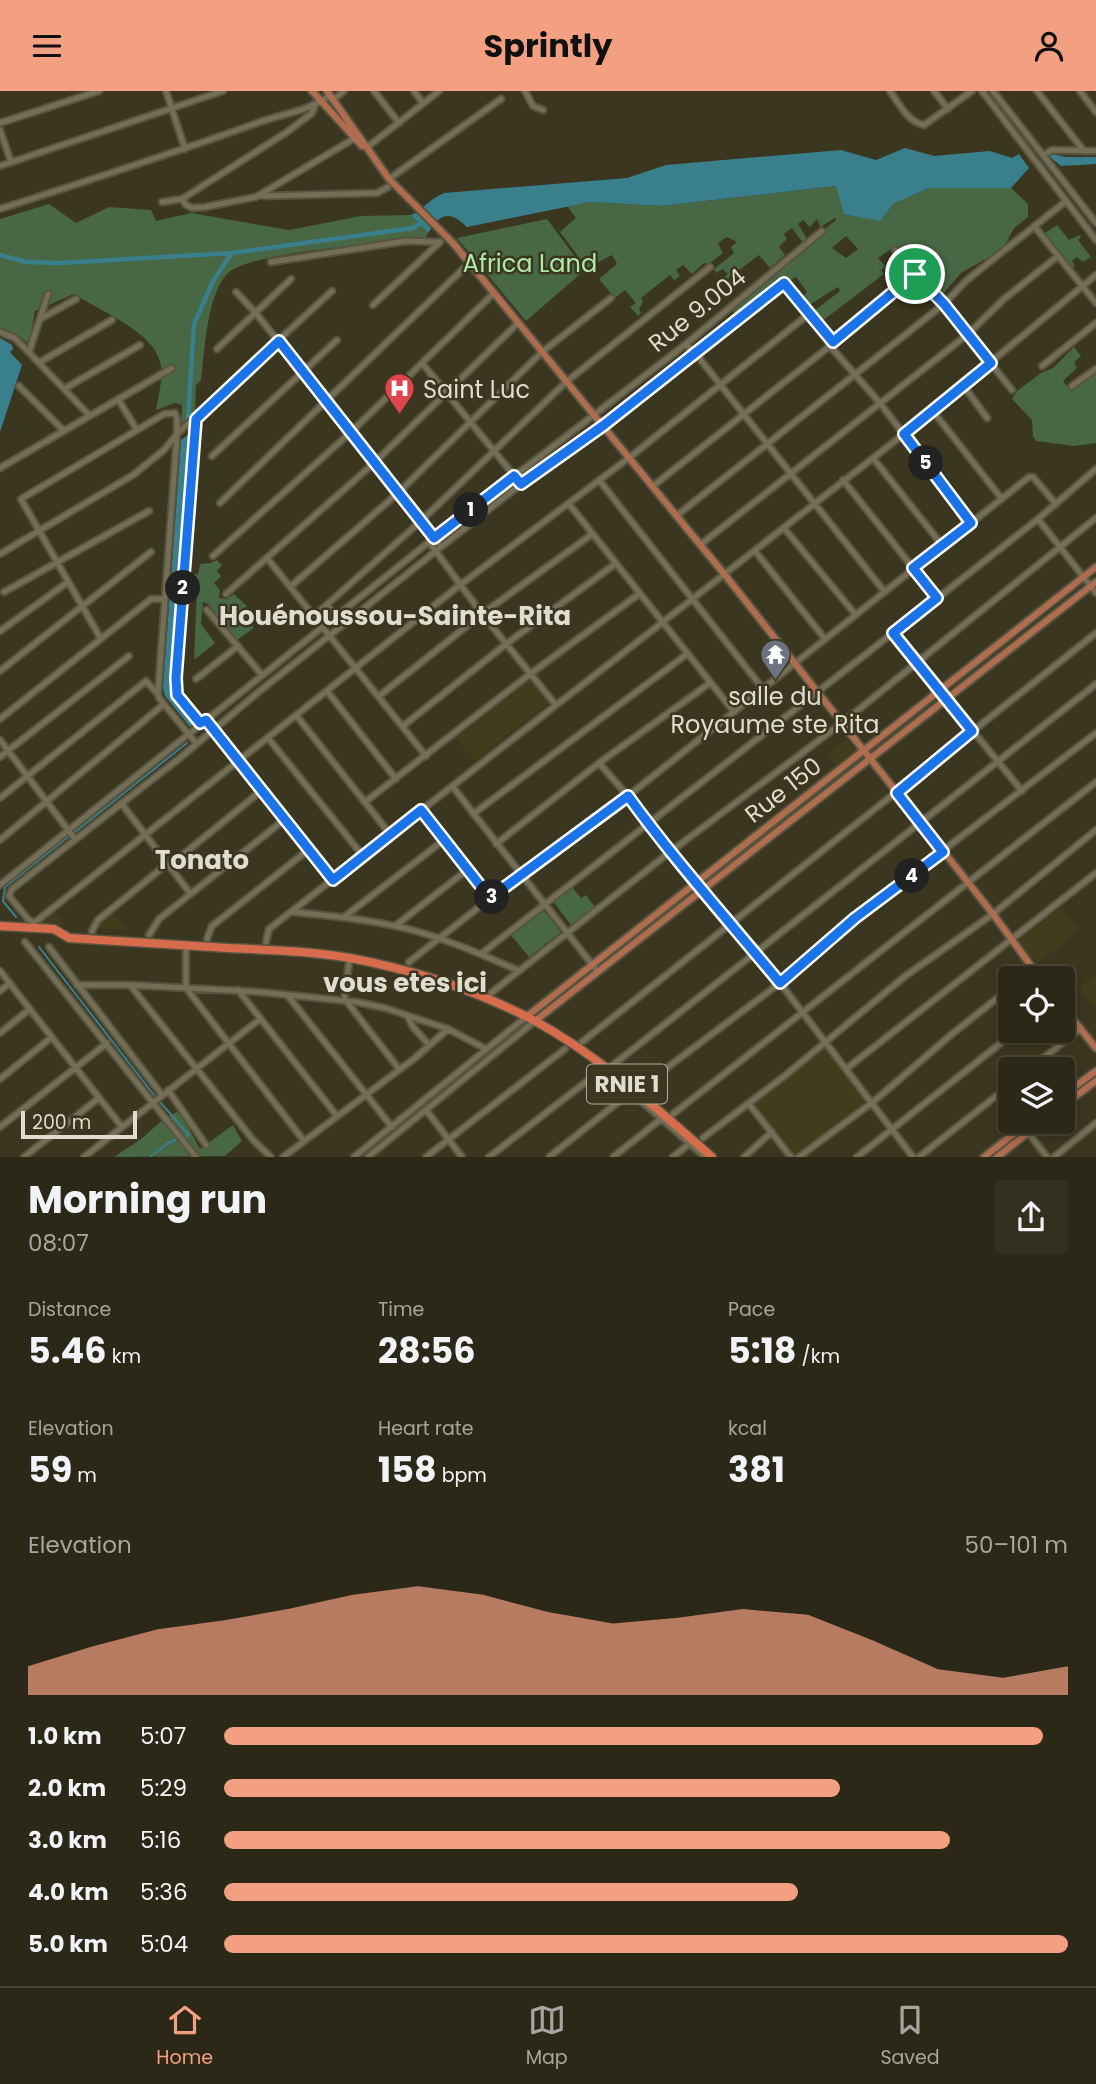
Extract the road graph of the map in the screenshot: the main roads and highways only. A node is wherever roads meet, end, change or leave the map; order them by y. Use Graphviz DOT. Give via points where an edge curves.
graph roads {
  1 [pos="312,91"];
  2 [pos="330,95"];
  3 [pos="371,155"];
  4 [pos="1096,567"];
  5 [pos="1093,584"];
  6 [pos="864,752"];
  7 [pos="869,759"];
  8 [pos="782,814"];
  9 [pos="788,822"];
  10 [pos="0,926"];
  11 [pos="1030,966"];
  12 [pos="526,1017"];
  13 [pos="535,1021"];
  14 [pos="1075,1022"];
  15 [pos="1096,1048"];
  16 [pos="1096,1070"];
  17 [pos="1096,1081"];
  18 [pos="1075,1086"];
  19 [pos="1075,1096"];
  20 [pos="1017,1134"];
  21 [pos="1020,1134"];
  22 [pos="712,1157"];
  23 [pos="984,1157"];
  24 [pos="997,1157"];
  1 -- 3 [label="main road" via="318,103"];
  2 -- 3 [label="main road"];
  3 -- 6 [label="main road" via="389,183 439,228 604,425"];
  4 -- 6 [label="main road, Rue 150"];
  5 -- 7 [label="main road, Rue 150"];
  6 -- 7 [label="main road"];
  6 -- 8 [label="main road, Rue 150"];
  7 -- 9 [label="main road, Rue 150"];
  7 -- 11 [label="main road"];
  8 -- 9 [label="main road"];
  8 -- 12 [label="main road, Rue 150"];
  9 -- 13 [label="main road, Rue 150"];
  10 -- 12 [label="highway, RNIE 1" via="34,925 69,938 349,958 458,987"];
  12 -- 13 [label="highway, RNIE 1"];
  13 -- 22 [label="highway, RNIE 1" via="605,1066"];
  14 -- 15 [label="main road"];
  16 -- 18 [label="main road"];
  17 -- 19 [label="main road"];
  20 -- 23 [label="main road"];
  21 -- 24 [label="main road"];
}
